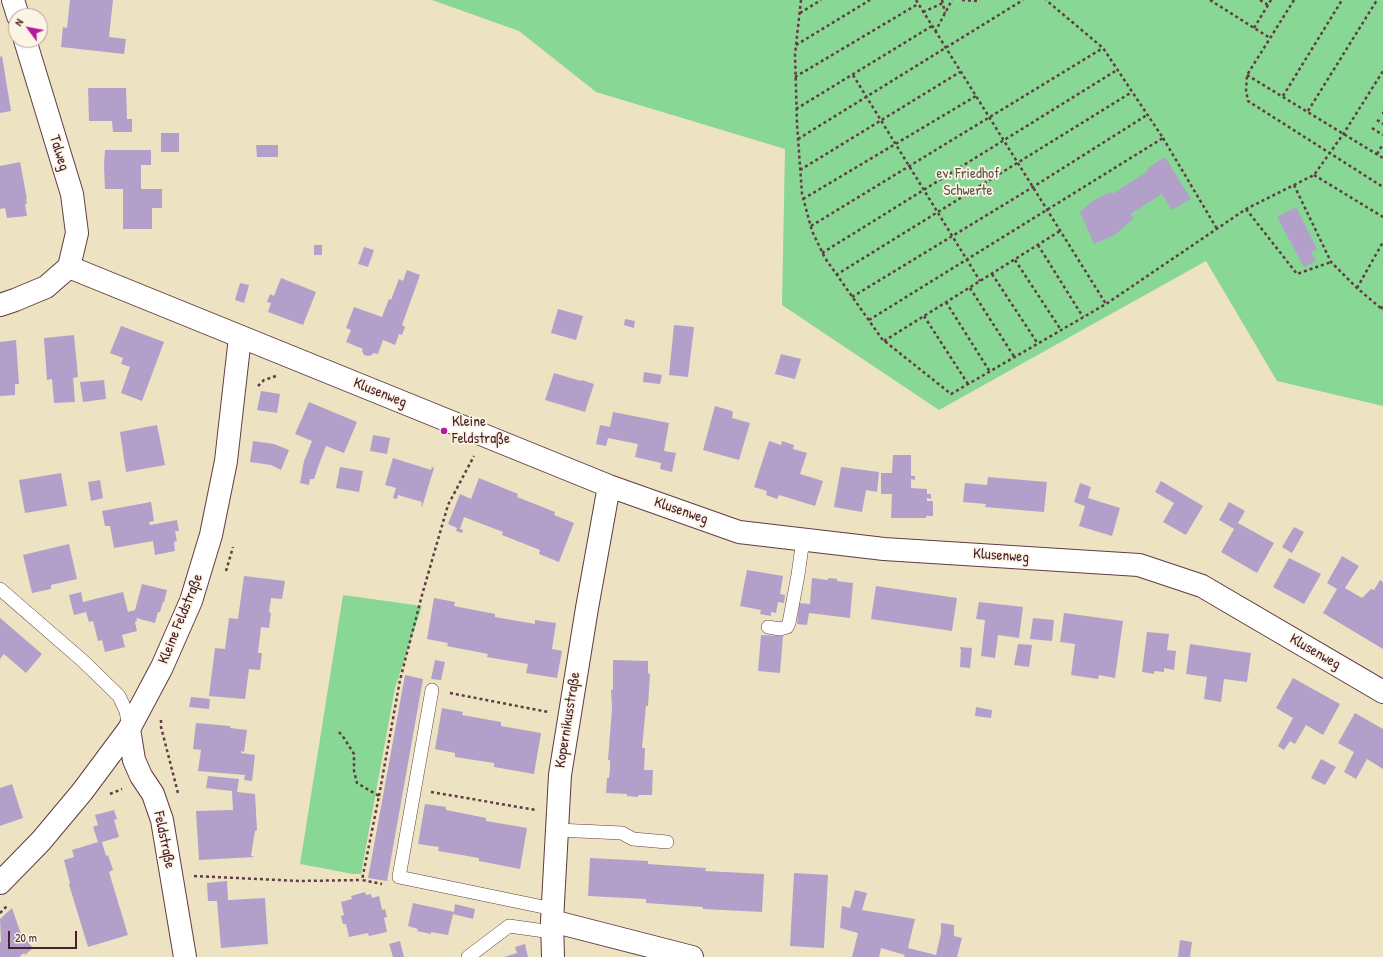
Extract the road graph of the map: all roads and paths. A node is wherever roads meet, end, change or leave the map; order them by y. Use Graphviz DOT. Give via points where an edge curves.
graph roads {
  1 [pos="801,0"];
  2 [pos="821,0"];
  3 [pos="870,0"];
  4 [pos="916,0"];
  5 [pos="952,0"];
  6 [pos="962,0"];
  7 [pos="980,0"];
  8 [pos="1023,0"];
  9 [pos="1046,0"];
  10 [pos="1210,0"];
  11 [pos="1260,0"];
  12 [pos="1271,0"];
  13 [pos="1294,0"];
  14 [pos="1342,0"];
  15 [pos="1377,0"];
  16 [pos="942,1"];
  17 [pos="918,4"];
  18 [pos="1268,5"];
  19 [pos="923,12"];
  20 [pos="800,13"];
  21 [pos="945,14"];
  22 [pos="932,26"];
  23 [pos="1254,28"];
  24 [pos="936,32"];
  25 [pos="1270,38"];
  26 [pos="796,45"];
  27 [pos="27,48"];
  28 [pos="946,48"];
  29 [pos="1103,48"];
  30 [pos="1117,70"];
  31 [pos="1383,71"];
  32 [pos="960,72"];
  33 [pos="853,75"];
  34 [pos="1247,75"];
  35 [pos="796,77"];
  36 [pos="1132,92"];
  37 [pos="976,96"];
  38 [pos="1283,96"];
  39 [pos="866,97"];
  40 [pos="796,109"];
  41 [pos="1308,112"];
  42 [pos="1147,115"];
  43 [pos="990,118"];
  44 [pos="1377,120"];
  45 [pos="880,121"];
  46 [pos="1383,124"];
  47 [pos="1372,128"];
  48 [pos="1344,133"];
  49 [pos="1383,135"];
  50 [pos="1162,138"];
  51 [pos="798,139"];
  52 [pos="1003,140"];
  53 [pos="895,144"];
  54 [pos="1383,144"];
  55 [pos="1330,153"];
  56 [pos="1377,154"];
  57 [pos="1383,158"];
  58 [pos="1018,164"];
  59 [pos="909,167"];
  60 [pos="800,170"];
  61 [pos="1314,175"];
  62 [pos="1294,185"];
  63 [pos="1383,187"];
  64 [pos="1033,188"];
  65 [pos="924,190"];
  66 [pos="803,200"];
  67 [pos="1246,209"];
  68 [pos="1046,210"];
  69 [pos="938,213"];
  70 [pos="1383,217"];
  71 [pos="811,226"];
  72 [pos="1217,229"];
  73 [pos="1060,231"];
  74 [pos="952,236"];
  75 [pos="1383,242"];
  76 [pos="1038,245"];
  77 [pos="822,253"];
  78 [pos="967,259"];
  79 [pos="1015,260"];
  80 [pos="1331,262"];
  81 [pos="68,267"];
  82 [pos="992,274"];
  83 [pos="836,275"];
  84 [pos="980,281"];
  85 [pos="970,288"];
  86 [pos="1356,288"];
  87 [pos="852,297"];
  88 [pos="946,302"];
  89 [pos="1106,304"];
  90 [pos="0,305"];
  91 [pos="1383,305"];
  92 [pos="1382,310"];
  93 [pos="924,316"];
  94 [pos="1083,317"];
  95 [pos="869,320"];
  96 [pos="1061,330"];
  97 [pos="241,337"];
  98 [pos="884,341"];
  99 [pos="1038,344"];
  100 [pos="1014,358"];
  101 [pos="990,372"];
  102 [pos="968,384"];
  103 [pos="484,436"];
  104 [pos="609,486"];
  105 [pos="803,539"];
  106 [pos="0,589"];
  107 [pos="768,627"];
  108 [pos="432,690"];
  109 [pos="1383,692"];
  110 [pos="569,716"];
  111 [pos="129,728"];
  112 [pos="339,732"];
  113 [pos="415,789"];
  114 [pos="379,796"];
  115 [pos="557,822"];
  116 [pos="667,842"];
  117 [pos="172,876"];
  118 [pos="399,877"];
  119 [pos="362,880"];
  120 [pos="0,883"];
  121 [pos="552,921"];
  122 [pos="185,957"];
  123 [pos="468,957"];
  124 [pos="553,957"];
  125 [pos="692,957"];
  1 -- 20 [label="path"];
  2 -- 20 [label="path"];
  3 -- 26 [label="path"];
  4 -- 17 [label="path"];
  5 -- 21 [label="path"];
  6 -- 7 [label="path"];
  8 -- 28 [label="path"];
  9 -- 29 [label="path"];
  10 -- 23 [label="path"];
  11 -- 18 [label="path"];
  12 -- 18 [label="path"];
  13 -- 25 [label="path"];
  14 -- 38 [label="path"];
  15 -- 41 [label="path"];
  16 -- 19 [label="path"];
  16 -- 21 [label="path"];
  17 -- 19 [label="path"];
  17 -- 35 [label="path"];
  18 -- 23 [label="path"];
  19 -- 22 [label="path"];
  20 -- 26 [label="path"];
  21 -- 24 [label="path"];
  22 -- 24 [label="path"];
  22 -- 33 [label="path"];
  23 -- 25 [label="path"];
  24 -- 28 [label="path"];
  25 -- 34 [label="path"];
  26 -- 35 [label="path"];
  27 -- 81 [label="street, Talweg" via="72,194 77,233"];
  28 -- 32 [label="path"];
  28 -- 39 [label="path"];
  29 -- 30 [label="path"];
  29 -- 43 [label="path"];
  30 -- 36 [label="path"];
  30 -- 52 [label="path"];
  31 -- 48 [label="path"];
  32 -- 37 [label="path"];
  32 -- 45 [label="path"];
  33 -- 39 [label="path"];
  33 -- 40 [label="path"];
  34 -- 38 [label="path"];
  34 -- 55 [label="path" via="1248,101"];
  35 -- 40 [label="path"];
  36 -- 42 [label="path"];
  36 -- 58 [label="path"];
  37 -- 43 [label="path"];
  37 -- 53 [label="path"];
  38 -- 41 [label="path"];
  39 -- 45 [label="path"];
  39 -- 51 [label="path"];
  40 -- 51 [label="path"];
  41 -- 48 [label="path"];
  42 -- 50 [label="path"];
  42 -- 64 [label="path"];
  43 -- 52 [label="path"];
  43 -- 59 [label="path"];
  44 -- 46 [label="path"];
  45 -- 53 [label="path"];
  45 -- 60 [label="path"];
  47 -- 49 [label="path"];
  48 -- 55 [label="path"];
  48 -- 56 [label="path"];
  50 -- 68 [label="path"];
  50 -- 72 [label="path"];
  51 -- 60 [label="path"];
  52 -- 58 [label="path"];
  52 -- 65 [label="path"];
  53 -- 59 [label="path"];
  53 -- 66 [label="path"];
  54 -- 56 [label="path"];
  55 -- 61 [label="path"];
  55 -- 63 [label="path"];
  56 -- 57 [label="path"];
  58 -- 64 [label="path"];
  58 -- 69 [label="path"];
  59 -- 65 [label="path"];
  59 -- 71 [label="path"];
  60 -- 66 [label="path"];
  61 -- 62 [label="path"];
  61 -- 70 [label="path"];
  62 -- 67 [label="path"];
  62 -- 80 [label="path"];
  64 -- 68 [label="path"];
  64 -- 74 [label="path"];
  65 -- 69 [label="path"];
  65 -- 77 [label="path"];
  66 -- 71 [label="path"];
  67 -- 72 [label="path"];
  67 -- 80 [label="path" via="1296,274"];
  68 -- 73 [label="path"];
  68 -- 78 [label="path"];
  69 -- 74 [label="path"];
  69 -- 83 [label="path"];
  71 -- 77 [label="path"];
  72 -- 89 [label="path"];
  73 -- 76 [label="path"];
  73 -- 89 [label="path"];
  74 -- 78 [label="path"];
  74 -- 87 [label="path"];
  75 -- 86 [label="path"];
  76 -- 79 [label="path"];
  76 -- 94 [label="path"];
  77 -- 83 [label="path"];
  78 -- 84 [label="path"];
  78 -- 95 [label="path"];
  79 -- 82 [label="path"];
  79 -- 96 [label="path"];
  80 -- 86 [label="path"];
  81 -- 90 [label="street" via="46,287"];
  81 -- 97 [label="street, Klusenweg"];
  82 -- 84 [label="path"];
  82 -- 99 [label="path"];
  83 -- 87 [label="path"];
  84 -- 85 [label="path"];
  85 -- 88 [label="path"];
  85 -- 100 [label="path"];
  86 -- 92 [label="path"];
  87 -- 95 [label="path"];
  88 -- 93 [label="path"];
  88 -- 101 [label="path"];
  89 -- 94 [label="path"];
  91 -- 92 [label="path"];
  93 -- 98 [label="path"];
  93 -- 102 [label="path"];
  94 -- 96 [label="path"];
  95 -- 98 [label="path"];
  96 -- 99 [label="path"];
  97 -- 103 [label="street, Klusenweg"];
  97 -- 111 [label="street, Kleine Feldstraße" via="226,461 211,535 191,600 162,667"];
  98 -- 102 [label="path" via="951,394"];
  99 -- 100 [label="path"];
  100 -- 101 [label="path"];
  101 -- 102 [label="path"];
  103 -- 104 [label="street, Klusenweg"];
  103 -- 114 [label="path" via="448,505 400,680"];
  104 -- 105 [label="street, Klusenweg" via="739,532"];
  104 -- 110 [label="street, Kopernikusstraße"];
  105 -- 107 [label="lane" via="789,623 780,629"];
  105 -- 109 [label="street, Klusenweg" via="884,549 1139,565 1202,586"];
  106 -- 111 [label="lane" via="119,696 126,711"];
  108 -- 110 [label="path"];
  108 -- 113 [label="lane"];
  110 -- 115 [label="street, Kopernikusstraße" via="560,775"];
  111 -- 117 [label="street, Feldstraße" via="134,760 153,794 162,820"];
  111 -- 120 [label="street, Kleine Feldstraße" via="82,792 41,841"];
  112 -- 114 [label="path" via="354,754 357,783"];
  113 -- 115 [label="path"];
  113 -- 118 [label="lane"];
  114 -- 119 [label="path"];
  115 -- 116 [label="lane" via="622,833 633,839"];
  115 -- 121 [label="street, Kopernikusstraße"];
  117 -- 119 [label="path"];
  117 -- 122 [label="street, Feldstraße"];
  118 -- 119 [label="path" via="390,885"];
  118 -- 121 [label="lane"];
  121 -- 123 [label="lane" via="509,926"];
  121 -- 124 [label="street, Kopernikusstraße"];
  121 -- 125 [label="street"];
}
